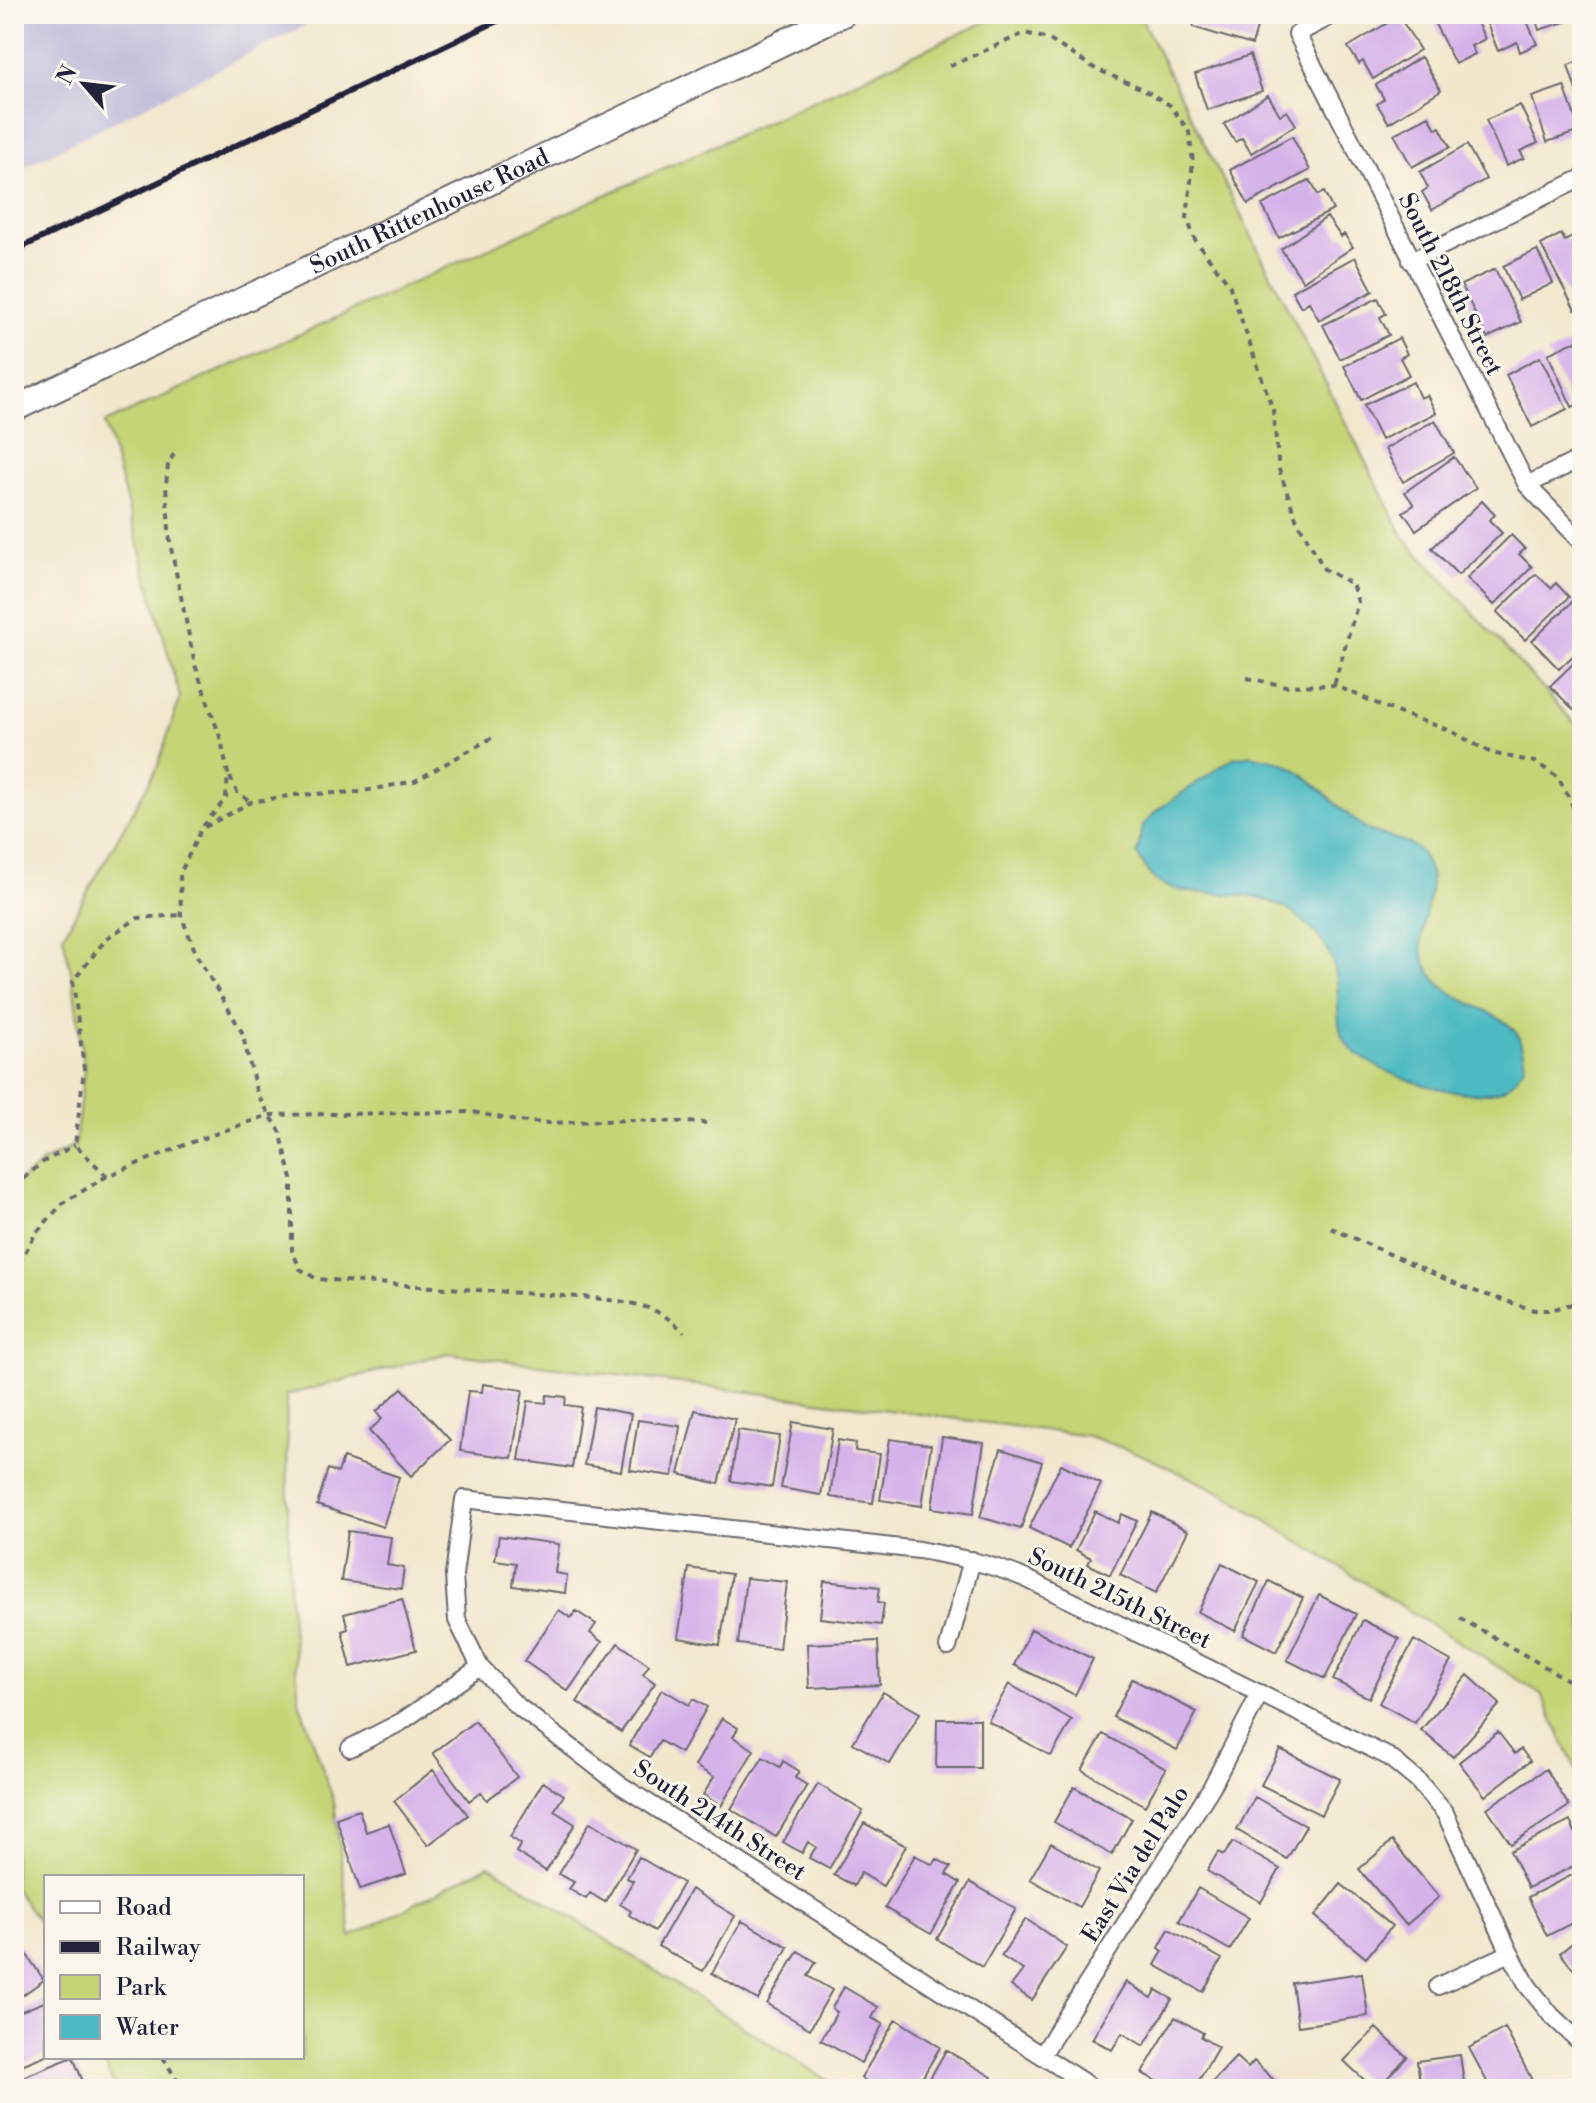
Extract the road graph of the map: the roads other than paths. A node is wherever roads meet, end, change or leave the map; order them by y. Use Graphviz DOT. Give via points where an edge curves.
graph roads {
  1 [pos="843,14"];
  2 [pos="1335,14"];
  3 [pos="1582,178"];
  4 [pos="1411,261"];
  5 [pos="14,409"];
  6 [pos="1582,458"];
  7 [pos="1527,485"];
  8 [pos="1582,542"];
  9 [pos="464,1499"];
  10 [pos="972,1560"];
  11 [pos="948,1647"];
  12 [pos="480,1667"];
  13 [pos="1260,1693"];
  14 [pos="350,1748"];
  15 [pos="1510,1953"];
  16 [pos="1438,1986"];
  17 [pos="1582,2044"];
  18 [pos="1042,2055"];
  19 [pos="1094,2089"];
  1 -- 5 [label="main road, South Rittenhouse Road"];
  2 -- 4 [label="street, South 218th Street" via="1297,34"];
  3 -- 4 [label="street"];
  4 -- 7 [label="street, South 218th Street"];
  6 -- 7 [label="street"];
  7 -- 8 [label="street, South 218th Street"];
  9 -- 10 [label="street, South 215th Street"];
  9 -- 12 [label="street, South 214th Street" via="454,1575 457,1620"];
  10 -- 11 [label="street"];
  10 -- 13 [label="street, South 215th Street" via="1029,1580"];
  12 -- 14 [label="street" via="401,1722"];
  12 -- 18 [label="street, South 214th Street" via="515,1704 619,1784"];
  13 -- 15 [label="street, South 215th Street" via="1389,1757 1418,1781 1445,1813"];
  13 -- 18 [label="street, East Via del Palo" via="1211,1788"];
  15 -- 16 [label="street"];
  15 -- 17 [label="street, South 215th Street" via="1528,1986"];
  18 -- 19 [label="street, South 214th Street"];
}
